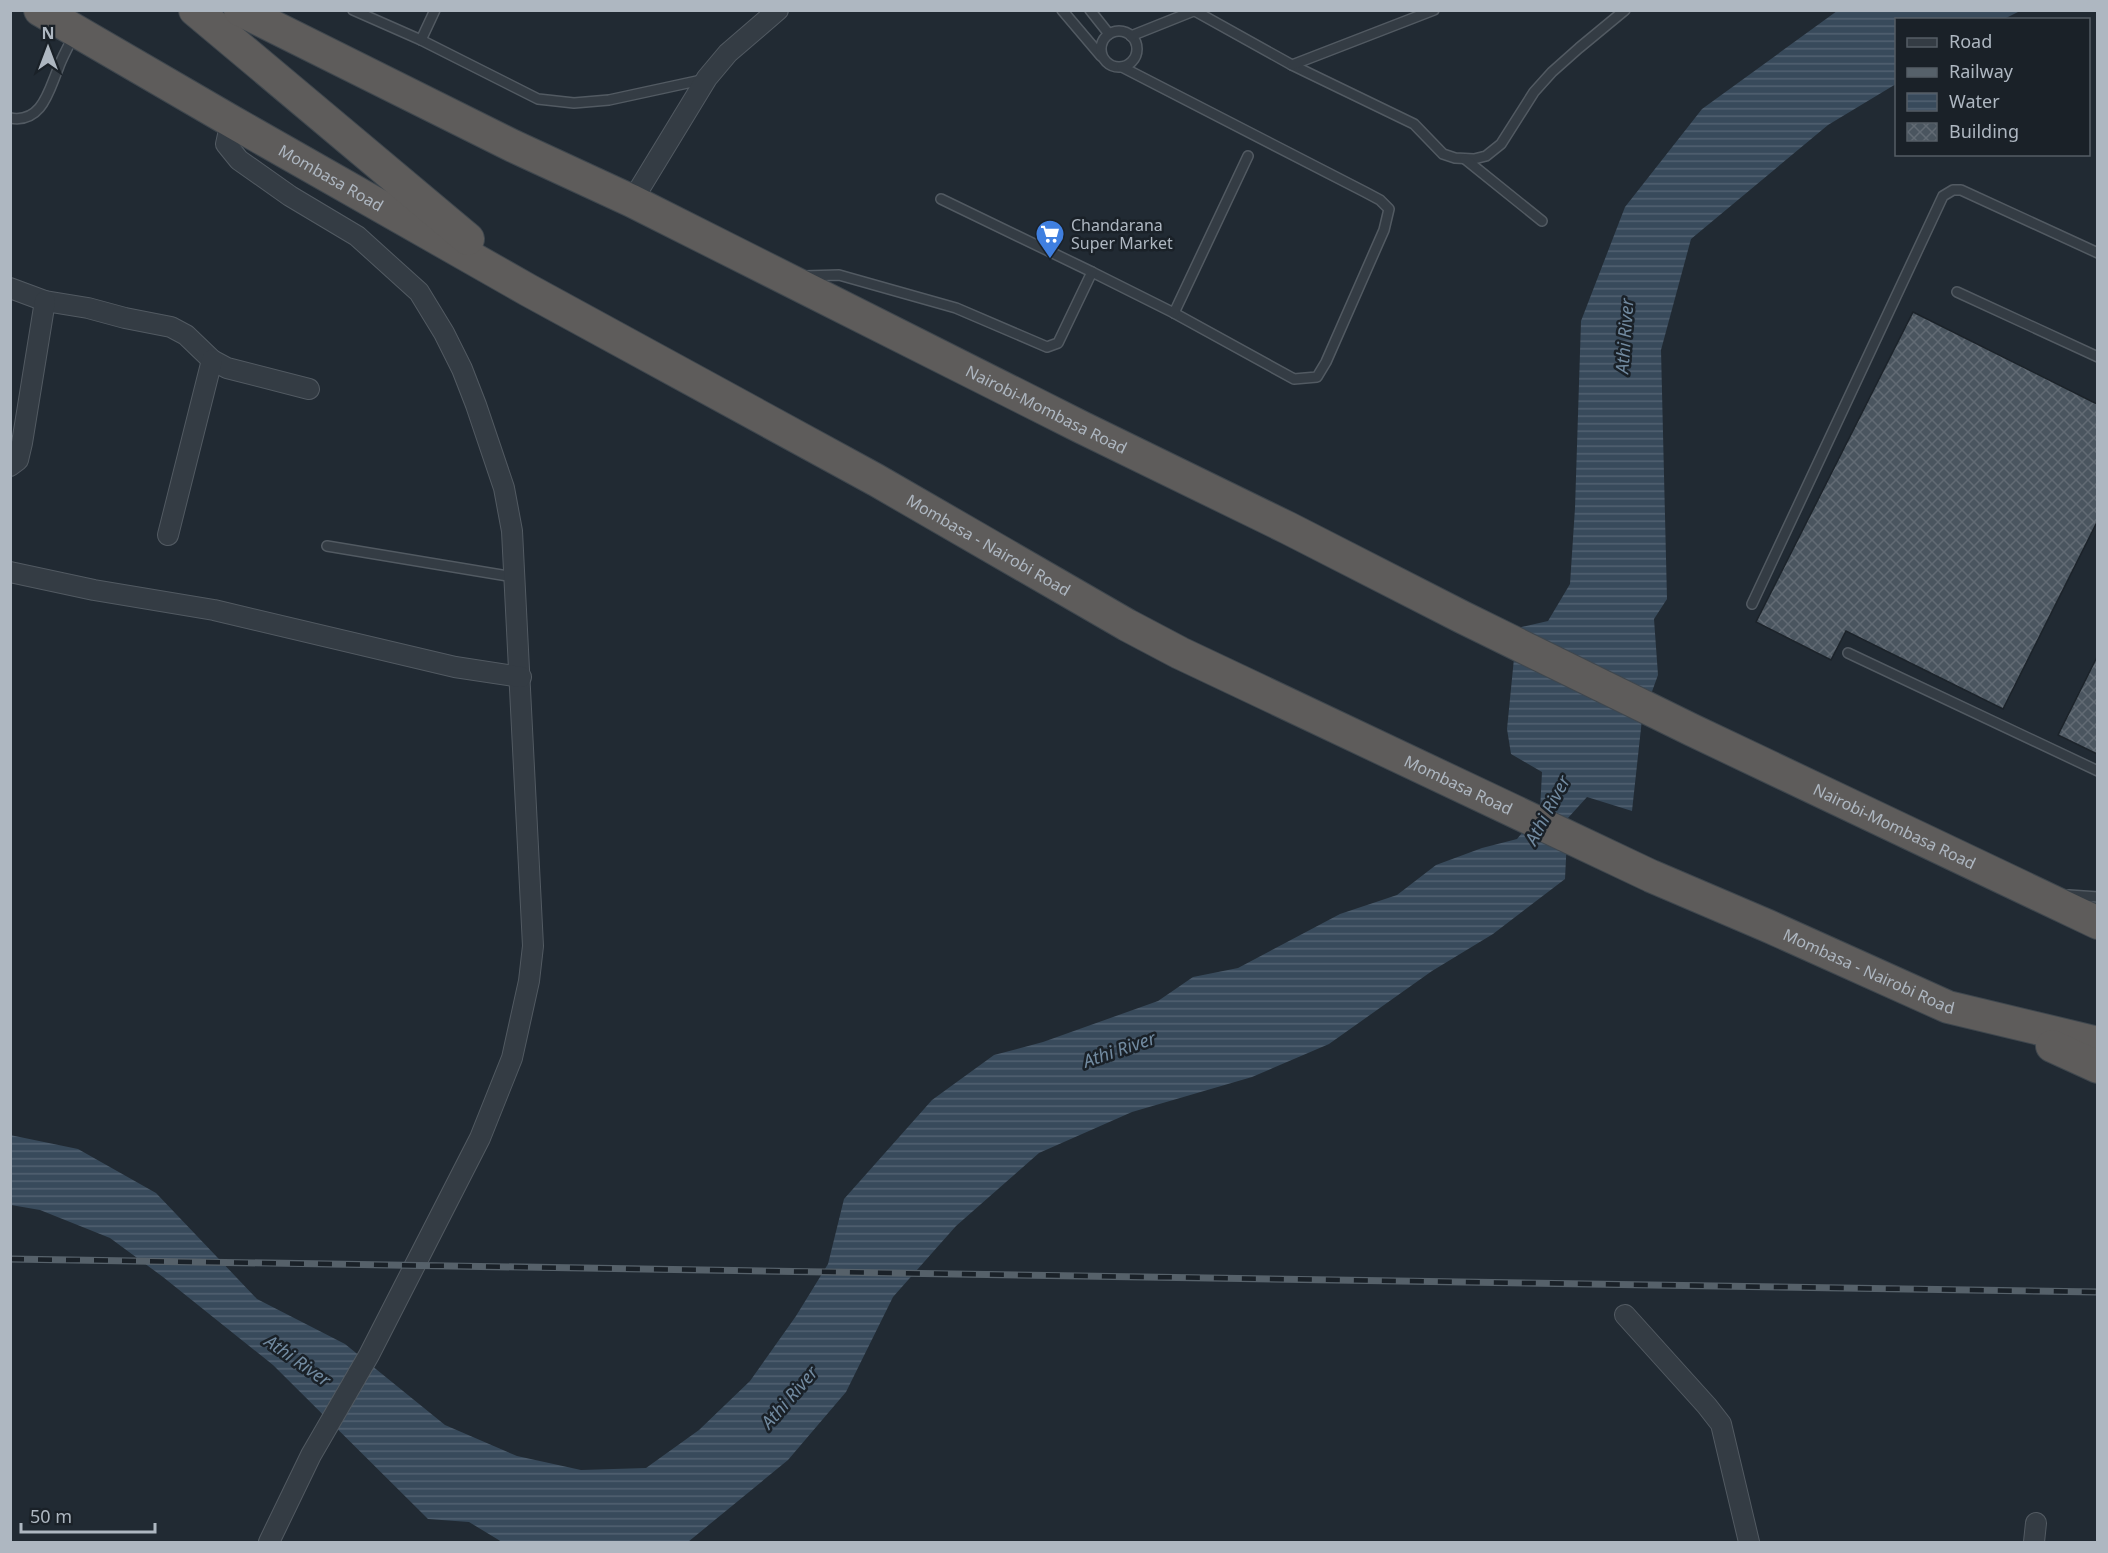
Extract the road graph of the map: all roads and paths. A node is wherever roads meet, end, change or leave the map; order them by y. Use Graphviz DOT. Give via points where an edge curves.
graph roads {
  1 [pos="40,10"];
  2 [pos="195,10"];
  3 [pos="240,10"];
  4 [pos="353,10"];
  5 [pos="435,10"];
  6 [pos="778,10"];
  7 [pos="1062,10"];
  8 [pos="1090,10"];
  9 [pos="1434,10"];
  10 [pos="1625,10"];
  11 [pos="1196,11"];
  12 [pos="75,32"];
  13 [pos="1109,34"];
  14 [pos="1131,36"];
  15 [pos="421,40"];
  16 [pos="1102,58"];
  17 [pos="1292,65"];
  18 [pos="1122,67"];
  19 [pos="707,78"];
  20 [pos="10,118"];
  21 [pos="231,121"];
  22 [pos="1248,156"];
  23 [pos="1466,159"];
  24 [pos="941,198"];
  25 [pos="632,201"];
  26 [pos="1542,221"];
  27 [pos="2097,254"];
  28 [pos="1092,272"];
  29 [pos="783,277"];
  30 [pos="10,288"];
  31 [pos="528,290"];
  32 [pos="1957,292"];
  33 [pos="45,301"];
  34 [pos="1174,313"];
  35 [pos="588,323"];
  36 [pos="2097,357"];
  37 [pos="212,360"];
  38 [pos="309,389"];
  39 [pos="10,466"];
  40 [pos="168,535"];
  41 [pos="327,546"];
  42 [pos="10,572"];
  43 [pos="515,577"];
  44 [pos="1752,604"];
  45 [pos="1848,653"];
  46 [pos="521,677"];
  47 [pos="1396,756"];
  48 [pos="2097,771"];
  49 [pos="1983,868"];
  50 [pos="1651,876"];
  51 [pos="2083,896"];
  52 [pos="2097,907"];
  53 [pos="2097,922"];
  54 [pos="1990,1017"];
  55 [pos="2097,1043"];
  56 [pos="2097,1067"];
  57 [pos="1625,1315"];
  58 [pos="269,1542"];
  59 [pos="1749,1542"];
  1 -- 12 [label="highway"];
  2 -- 31 [label="highway"];
  3 -- 25 [label="highway"];
  4 -- 15 [label="lane"];
  5 -- 15 [label="lane"];
  6 -- 19 [label="street" via="728,53"];
  7 -- 16 [label="lane"];
  8 -- 13 [label="lane"];
  9 -- 17 [label="lane"];
  10 -- 23 [label="lane" via="1552,72 1534,92 1501,144 1486,156"];
  11 -- 14 [label="lane"];
  11 -- 17 [label="lane"];
  12 -- 20 [label="lane" via="45,102 33,113"];
  12 -- 21 [label="highway, Mombasa Road"];
  13 -- 14 [label="lane" via="1124,32"];
  13 -- 16 [label="lane" via="1100,49"];
  14 -- 18 [label="lane" via="1136,43 1135,58"];
  15 -- 19 [label="lane" via="538,99 573,103 609,100"];
  16 -- 18 [label="lane" via="1114,67"];
  17 -- 23 [label="lane" via="1414,124 1443,154"];
  18 -- 34 [label="lane" via="1365,192 1389,209 1384,230 1317,377 1294,379"];
  19 -- 25 [label="street"];
  21 -- 31 [label="highway, Mombasa Road"];
  21 -- 43 [label="street" via="226,144 239,160 357,236 419,292 439,324 466,378 504,488"];
  22 -- 34 [label="lane"];
  23 -- 26 [label="lane"];
  24 -- 28 [label="lane"];
  25 -- 29 [label="highway, Nairobi-Mombasa Road"];
  27 -- 44 [label="lane" via="1961,190 1943,196"];
  28 -- 29 [label="lane" via="1058,343 1047,347 956,308 839,275"];
  28 -- 34 [label="lane"];
  29 -- 49 [label="highway, Nairobi-Mombasa Road" via="1462,617"];
  30 -- 33 [label="street"];
  31 -- 35 [label="highway, Mombasa Road"];
  32 -- 36 [label="lane"];
  33 -- 37 [label="street" via="171,327 186,335"];
  33 -- 39 [label="street" via="22,443 18,460"];
  35 -- 47 [label="highway, Mombasa - Nairobi Road" via="876,480 1127,625"];
  37 -- 38 [label="street" via="226,368"];
  37 -- 40 [label="street"];
  41 -- 43 [label="lane"];
  42 -- 46 [label="street" via="214,610 456,667"];
  43 -- 46 [label="street"];
  45 -- 48 [label="lane"];
  46 -- 58 [label="street" via="533,946 512,1058 480,1138 369,1355 311,1455"];
  47 -- 50 [label="highway, Mombasa Road"];
  49 -- 51 [label="highway"];
  49 -- 53 [label="highway, Nairobi-Mombasa Road"];
  50 -- 54 [label="highway, Mombasa - Nairobi Road" via="1948,1007"];
  51 -- 52 [label="highway"];
  54 -- 55 [label="highway, Mombasa - Nairobi Road"];
  54 -- 56 [label="highway"];
  57 -- 59 [label="street" via="1721,1424"];
}
